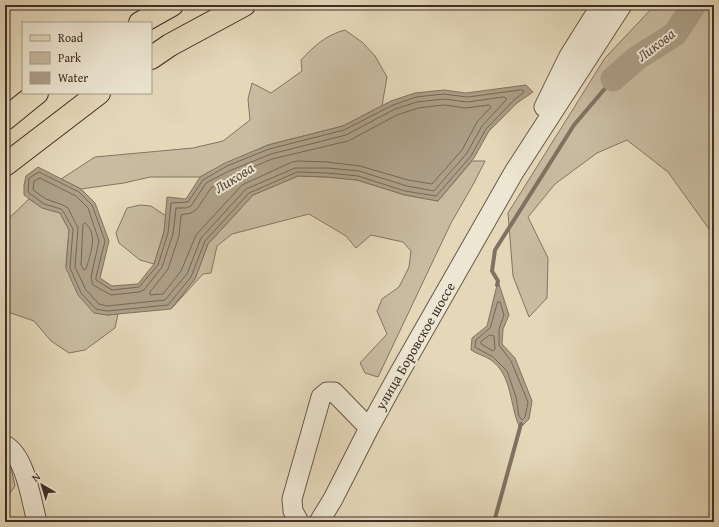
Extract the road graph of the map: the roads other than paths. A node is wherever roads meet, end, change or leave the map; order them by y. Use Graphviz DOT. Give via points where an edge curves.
graph roads {
  1 [pos="172,5"];
  2 [pos="244,5"];
  3 [pos="601,5"];
  4 [pos="622,5"];
  5 [pos="142,22"];
  6 [pos="156,54"];
  7 [pos="36,94"];
  8 [pos="98,94"];
  9 [pos="5,119"];
  10 [pos="5,165"];
  11 [pos="514,172"];
  12 [pos="369,428"];
  13 [pos="5,445"];
  14 [pos="37,522"];
  15 [pos="299,522"];
  16 [pos="319,522"];
  1 -- 5 [label="main road"];
  2 -- 6 [label="main road"];
  3 -- 11 [label="street" via="569,56"];
  4 -- 11 [label="street"];
  7 -- 9 [label="main road"];
  8 -- 10 [label="main road"];
  11 -- 12 [label="street, улица Боровское шоссе"];
  12 -- 15 [label="street" via="334,392 327,392 321,397 292,499 293,511"];
  12 -- 16 [label="street, улица Боровское шоссе"];
  13 -- 14 [label="street" via="13,452 24,473"];
}
